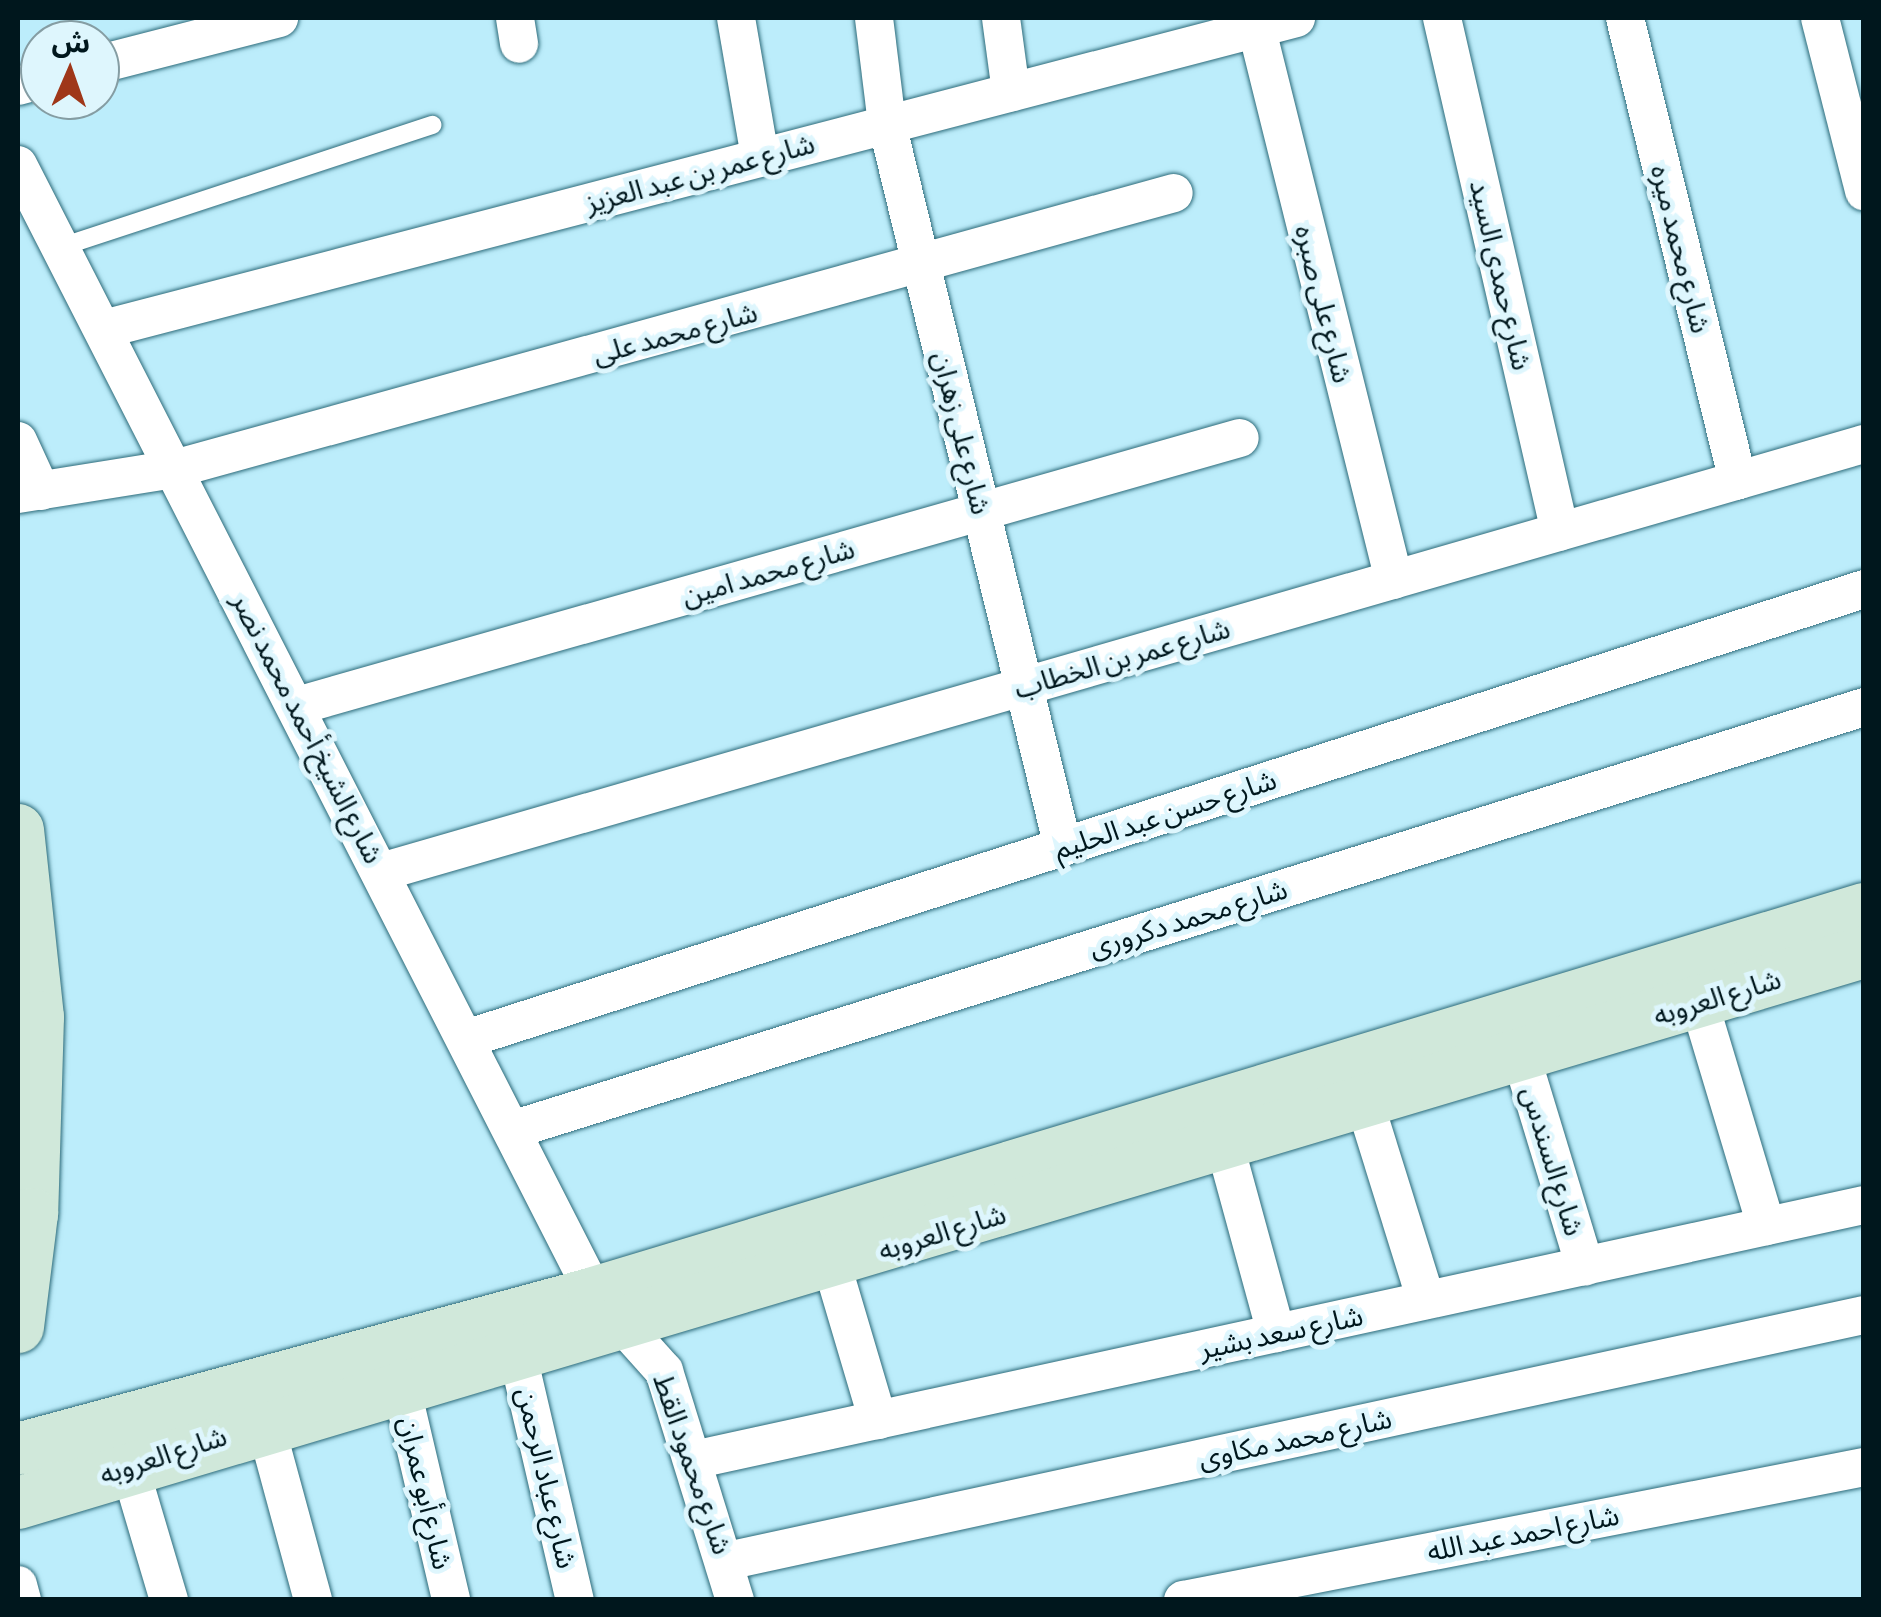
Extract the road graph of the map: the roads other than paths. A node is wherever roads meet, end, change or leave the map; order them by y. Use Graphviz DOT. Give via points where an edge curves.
graph roads {
  1 [pos="280,18"];
  2 [pos="736,18"];
  3 [pos="874,18"];
  4 [pos="1001,18"];
  5 [pos="1296,18"];
  6 [pos="1442,18"];
  7 [pos="1625,18"];
  8 [pos="1820,18"];
  9 [pos="1254,23"];
  10 [pos="120,59"];
  11 [pos="1011,92"];
  12 [pos="887,124"];
  13 [pos="433,125"];
  14 [pos="760,157"];
  15 [pos="18,165"];
  16 [pos="1864,191"];
  17 [pos="1174,193"];
  18 [pos="61,247"];
  19 [pos="921,266"];
  20 [pos="104,329"];
  21 [pos="1240,438"];
  22 [pos="18,441"];
  23 [pos="1864,444"];
  24 [pos="174,469"];
  25 [pos="1738,480"];
  26 [pos="30,493"];
  27 [pos="980,512"];
  28 [pos="1560,532"];
  29 [pos="1394,580"];
  30 [pos="1864,589"];
  31 [pos="1024,686"];
  32 [pos="297,706"];
  33 [pos="1864,707"];
  34 [pos="18,830"];
  35 [pos="1063,846"];
  36 [pos="381,872"];
  37 [pos="1864,908"];
  38 [pos="1864,952"];
  39 [pos="1699,1002"];
  40 [pos="466,1039"];
  41 [pos="1522,1056"];
  42 [pos="1365,1104"];
  43 [pos="512,1130"];
  44 [pos="1225,1146"];
  45 [pos="1864,1205"];
  46 [pos="1766,1226"];
  47 [pos="832,1265"];
  48 [pos="1586,1266"];
  49 [pos="1426,1300"];
  50 [pos="613,1309"];
  51 [pos="1864,1315"];
  52 [pos="18,1327"];
  53 [pos="1276,1333"];
  54 [pos="518,1356"];
  55 [pos="401,1386"];
  56 [pos="878,1420"];
  57 [pos="265,1422"];
  58 [pos="18,1449"];
  59 [pos="698,1459"];
  60 [pos="128,1464"];
  61 [pos="1864,1467"];
  62 [pos="18,1503"];
  63 [pos="727,1561"];
  64 [pos="18,1586"];
  65 [pos="22,1600"];
  66 [pos="169,1600"];
  67 [pos="312,1600"];
  68 [pos="451,1600"];
  69 [pos="575,1600"];
  70 [pos="736,1600"];
  71 [pos="1183,1600"];
  1 -- 10 [label="street"];
  2 -- 14 [label="street"];
  3 -- 12 [label="street, شارع على زهران"];
  4 -- 11 [label="street"];
  5 -- 9 [label="street, شارع عمر بن عبد العزيز"];
  6 -- 28 [label="street, شارع حمدى السيد"];
  7 -- 25 [label="street, شارع محمد ميره"];
  8 -- 16 [label="street"];
  9 -- 11 [label="street, شارع عمر بن عبد العزيز"];
  9 -- 29 [label="street, شارع على صبره"];
  11 -- 12 [label="street, شارع عمر بن عبد العزيز"];
  12 -- 14 [label="street, شارع عمر بن عبد العزيز"];
  12 -- 19 [label="street, شارع على زهران"];
  13 -- 18 [label="lane"];
  14 -- 20 [label="street, شارع عمر بن عبد العزيز"];
  15 -- 18 [label="street, شارع الشيخ أحمد محمد نصر"];
  17 -- 19 [label="street, شارع محمد على"];
  18 -- 20 [label="street, شارع الشيخ أحمد محمد نصر"];
  19 -- 24 [label="street, شارع محمد على"];
  19 -- 27 [label="street, شارع على زهران"];
  20 -- 24 [label="street, شارع الشيخ أحمد محمد نصر"];
  21 -- 27 [label="street, شارع محمد امين"];
  22 -- 26 [label="street"];
  23 -- 25 [label="street, شارع عمر بن الخطاب"];
  24 -- 26 [label="street, شارع محمد على"];
  24 -- 32 [label="street, شارع الشيخ أحمد محمد نصر"];
  25 -- 28 [label="street, شارع عمر بن الخطاب"];
  27 -- 31 [label="street, شارع على زهران"];
  27 -- 32 [label="street, شارع محمد امين"];
  28 -- 29 [label="street, شارع عمر بن الخطاب"];
  29 -- 31 [label="street, شارع عمر بن الخطاب"];
  30 -- 35 [label="street, شارع حسن عبد الحليم"];
  31 -- 35 [label="street, شارع على زهران"];
  31 -- 36 [label="street, شارع عمر بن الخطاب"];
  32 -- 36 [label="street, شارع الشيخ أحمد محمد نصر"];
  33 -- 43 [label="street, شارع محمد دكرورى"];
  34 -- 52 [label="street" via="38,1036"];
  35 -- 40 [label="street, شارع حسن عبد الحليم"];
  36 -- 40 [label="street, شارع الشيخ أحمد محمد نصر"];
  37 -- 50 [label="street, شارع العروبه"];
  38 -- 39 [label="street, شارع العروبه"];
  39 -- 41 [label="street, شارع العروبه"];
  39 -- 46 [label="street"];
  40 -- 43 [label="street, شارع الشيخ أحمد محمد نصر"];
  41 -- 42 [label="street, شارع العروبه"];
  41 -- 48 [label="street, شارع السندس"];
  42 -- 44 [label="street, شارع العروبه"];
  42 -- 49 [label="street"];
  43 -- 50 [label="street, شارع الشيخ أحمد محمد نصر"];
  44 -- 47 [label="street, شارع العروبه"];
  44 -- 53 [label="street"];
  45 -- 46 [label="street, شارع سعد بشير"];
  46 -- 48 [label="street, شارع سعد بشير"];
  47 -- 50 [label="street, شارع العروبه"];
  47 -- 56 [label="street"];
  48 -- 49 [label="street, شارع سعد بشير"];
  49 -- 53 [label="street, شارع سعد بشير"];
  50 -- 54 [label="street, شارع العروبه"];
  50 -- 58 [label="street, شارع العروبه"];
  50 -- 59 [label="street, شارع محمود القط" via="670,1383"];
  51 -- 63 [label="street, شارع محمد مكاوى"];
  53 -- 56 [label="street, شارع سعد بشير"];
  54 -- 55 [label="street, شارع العروبه"];
  54 -- 69 [label="street, شارع عباد الرحمن"];
  55 -- 57 [label="street, شارع العروبه"];
  55 -- 68 [label="street, شارع أبو عمران"];
  56 -- 59 [label="street, شارع سعد بشير"];
  57 -- 60 [label="street, شارع العروبه"];
  57 -- 67 [label="street"];
  59 -- 63 [label="street, شارع محمود القط"];
  60 -- 62 [label="street, شارع العروبه"];
  60 -- 66 [label="street"];
  61 -- 71 [label="street, شارع احمد عبد الله"];
  63 -- 70 [label="street, شارع محمود القط"];
  64 -- 65 [label="street"];
}
